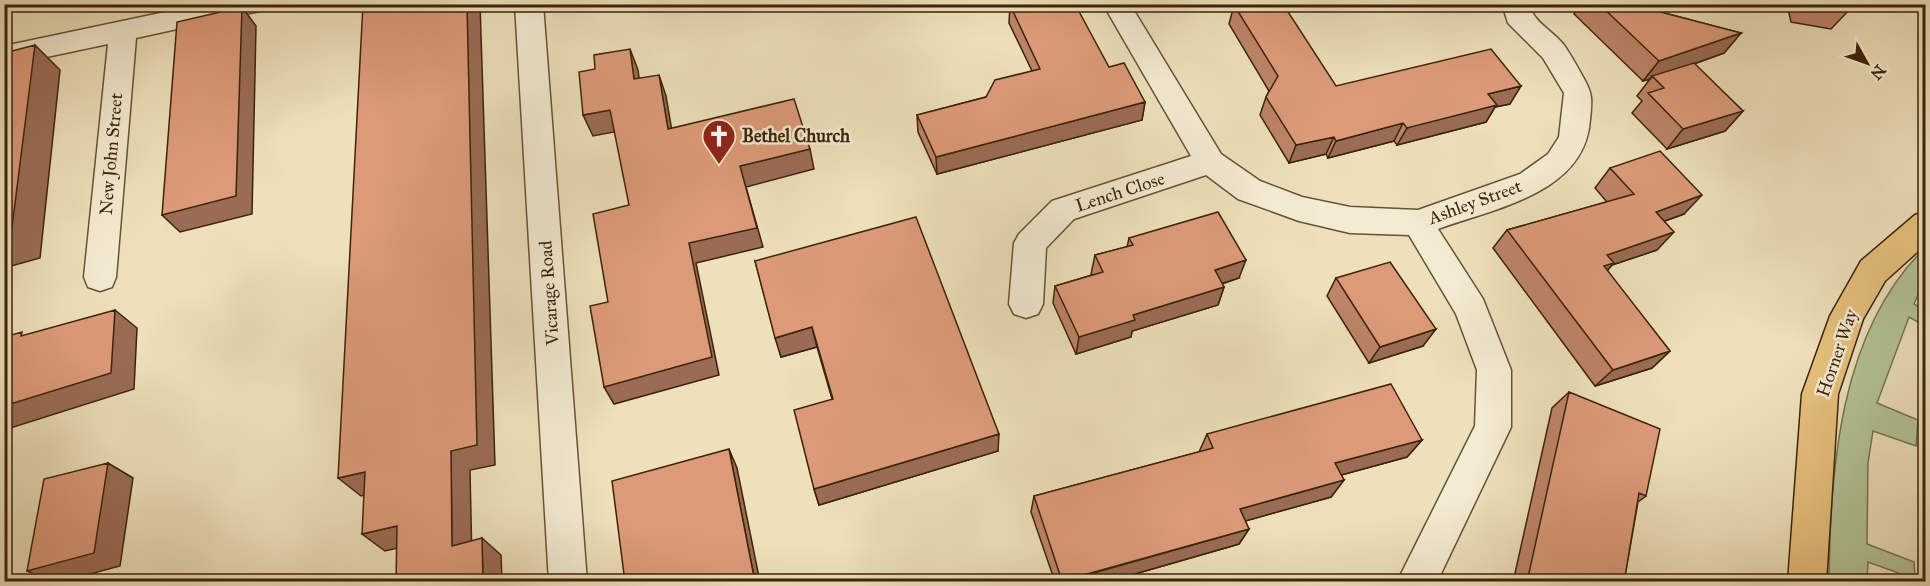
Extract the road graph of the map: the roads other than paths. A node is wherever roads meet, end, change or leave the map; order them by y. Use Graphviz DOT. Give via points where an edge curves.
graph roads {
  1 [pos="250,4"];
  2 [pos="530,4"];
  3 [pos="1116,4"];
  4 [pos="1515,4"];
  5 [pos="123,32"];
  6 [pos="4,56"];
  7 [pos="1210,162"];
  8 [pos="1418,223"];
  9 [pos="1926,224"];
  10 [pos="100,277"];
  11 [pos="1026,303"];
  12 [pos="568,582"];
  13 [pos="1416,582"];
  14 [pos="1807,582"];
  1 -- 5 [label="street"];
  2 -- 12 [label="street, Vicarage Road"];
  3 -- 7 [label="street"];
  4 -- 8 [label="street, Ashley Street" via="1518,16 1553,51 1578,93 1574,138 1559,162 1531,183"];
  5 -- 6 [label="street"];
  5 -- 10 [label="street, New John Street"];
  7 -- 8 [label="street" via="1249,190 1299,209 1350,220"];
  7 -- 11 [label="street, Lench Close" via="1063,210 1030,243"];
  8 -- 13 [label="street" via="1471,309 1494,370 1493,427"];
  9 -- 14 [label="main road, Horner Way" via="1873,271 1847,316 1820,394"];
}
